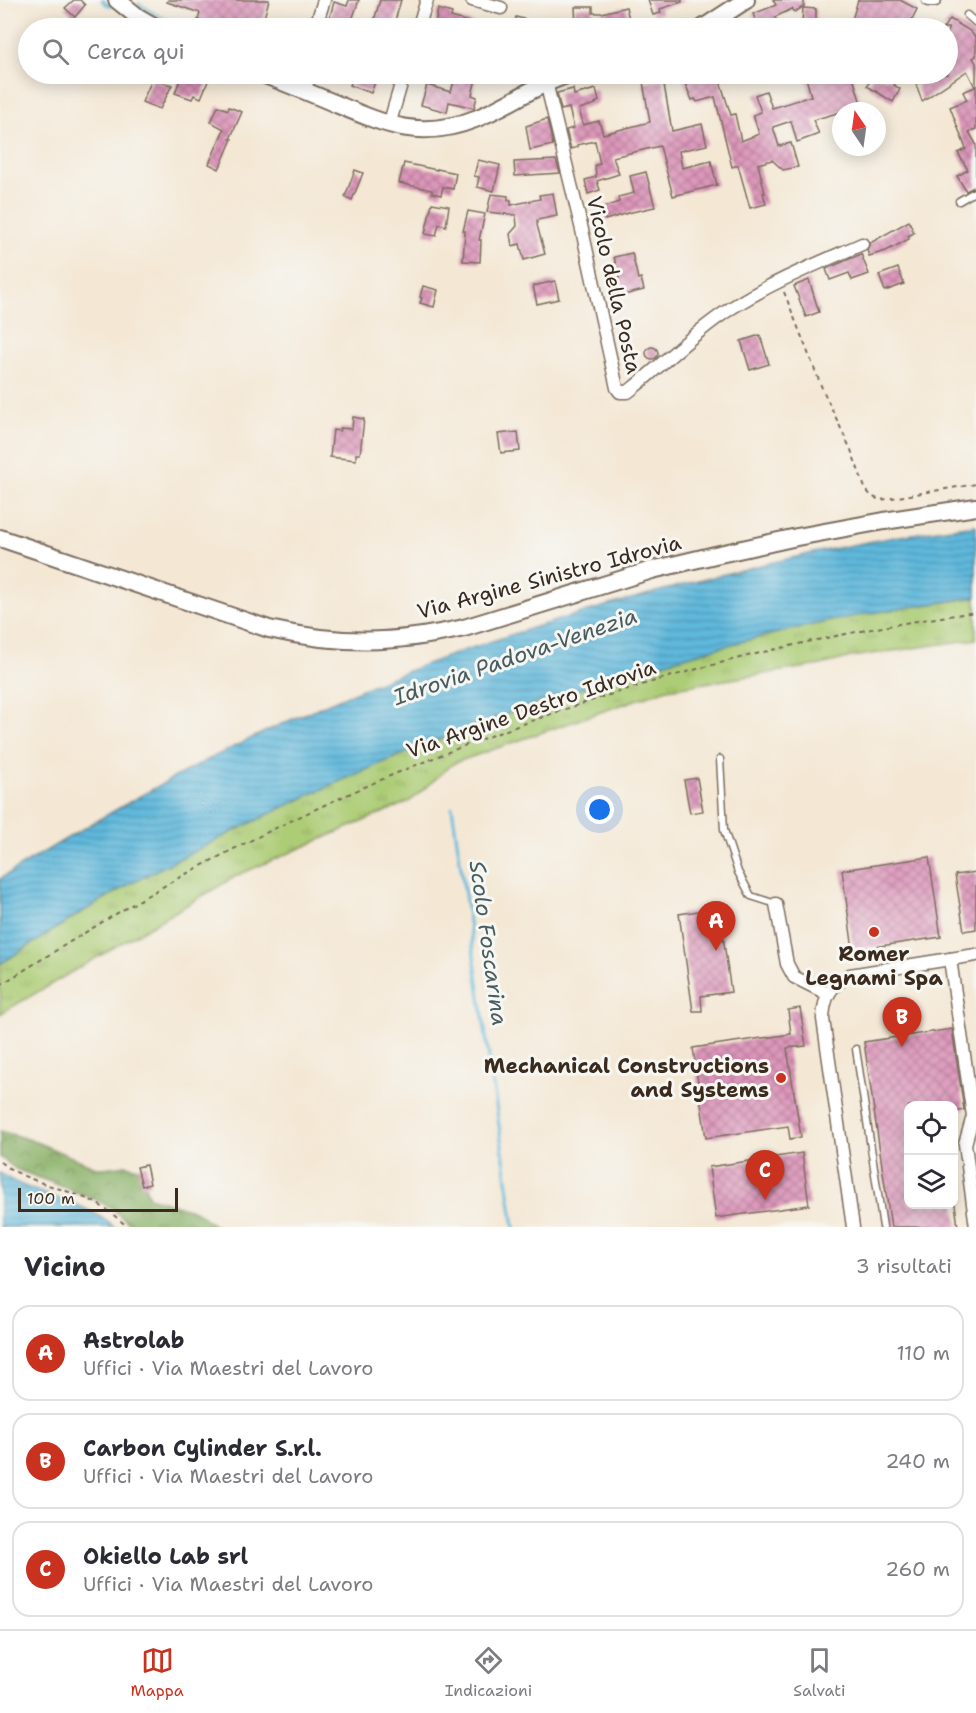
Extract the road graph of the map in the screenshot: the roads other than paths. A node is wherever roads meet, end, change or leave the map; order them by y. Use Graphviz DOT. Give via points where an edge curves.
graph roads {
  1 [pos="118,0"];
  2 [pos="324,0"];
  3 [pos="427,0"];
  4 [pos="472,0"];
  5 [pos="746,0"];
  6 [pos="928,0"];
  7 [pos="935,0"];
  8 [pos="501,8"];
  9 [pos="967,15"];
  10 [pos="140,18"];
  11 [pos="318,18"];
  12 [pos="421,18"];
  13 [pos="718,18"];
  14 [pos="976,23"];
  15 [pos="287,84"];
  16 [pos="306,84"];
  17 [pos="401,84"];
  18 [pos="542,84"];
  19 [pos="546,84"];
  20 [pos="304,91"];
  21 [pos="389,125"];
  22 [pos="976,191"];
  23 [pos="959,201"];
  24 [pos="862,244"];
  25 [pos="976,507"];
  26 [pos="0,538"];
  27 [pos="720,759"];
  28 [pos="777,904"];
  29 [pos="976,955"];
  30 [pos="950,959"];
  31 [pos="828,994"];
  32 [pos="856,1049"];
  33 [pos="854,1227"];
  34 [pos="883,1227"];
  35 [pos="976,1227"];
  1 -- 10 [label="main road"];
  2 -- 11 [label="street"];
  3 -- 12 [label="street"];
  4 -- 8 [label="street"];
  5 -- 13 [label="main road"];
  6 -- 7 [label="street"];
  9 -- 14 [label="lane"];
  15 -- 20 [label="main road"];
  16 -- 20 [label="street"];
  17 -- 21 [label="street"];
  18 -- 21 [label="main road" via="459,124 424,129"];
  19 -- 24 [label="street, Vicolo della Posta" via="620,392 628,392 735,306"];
  20 -- 21 [label="main road"];
  22 -- 23 [label="lane"];
  25 -- 26 [label="main road, Via Argine Sinistro Idrovia" via="796,537 715,555 652,570 464,628 377,641 331,640 269,629"];
  27 -- 28 [label="lane" via="724,830 738,872 751,897"];
  28 -- 31 [label="street" via="786,964 794,977"];
  29 -- 30 [label="street"];
  30 -- 31 [label="street" via="850,975 838,981"];
  30 -- 35 [label="street" via="973,1116 965,1144"];
  31 -- 33 [label="street" via="823,1018"];
  32 -- 34 [label="lane"];
}
